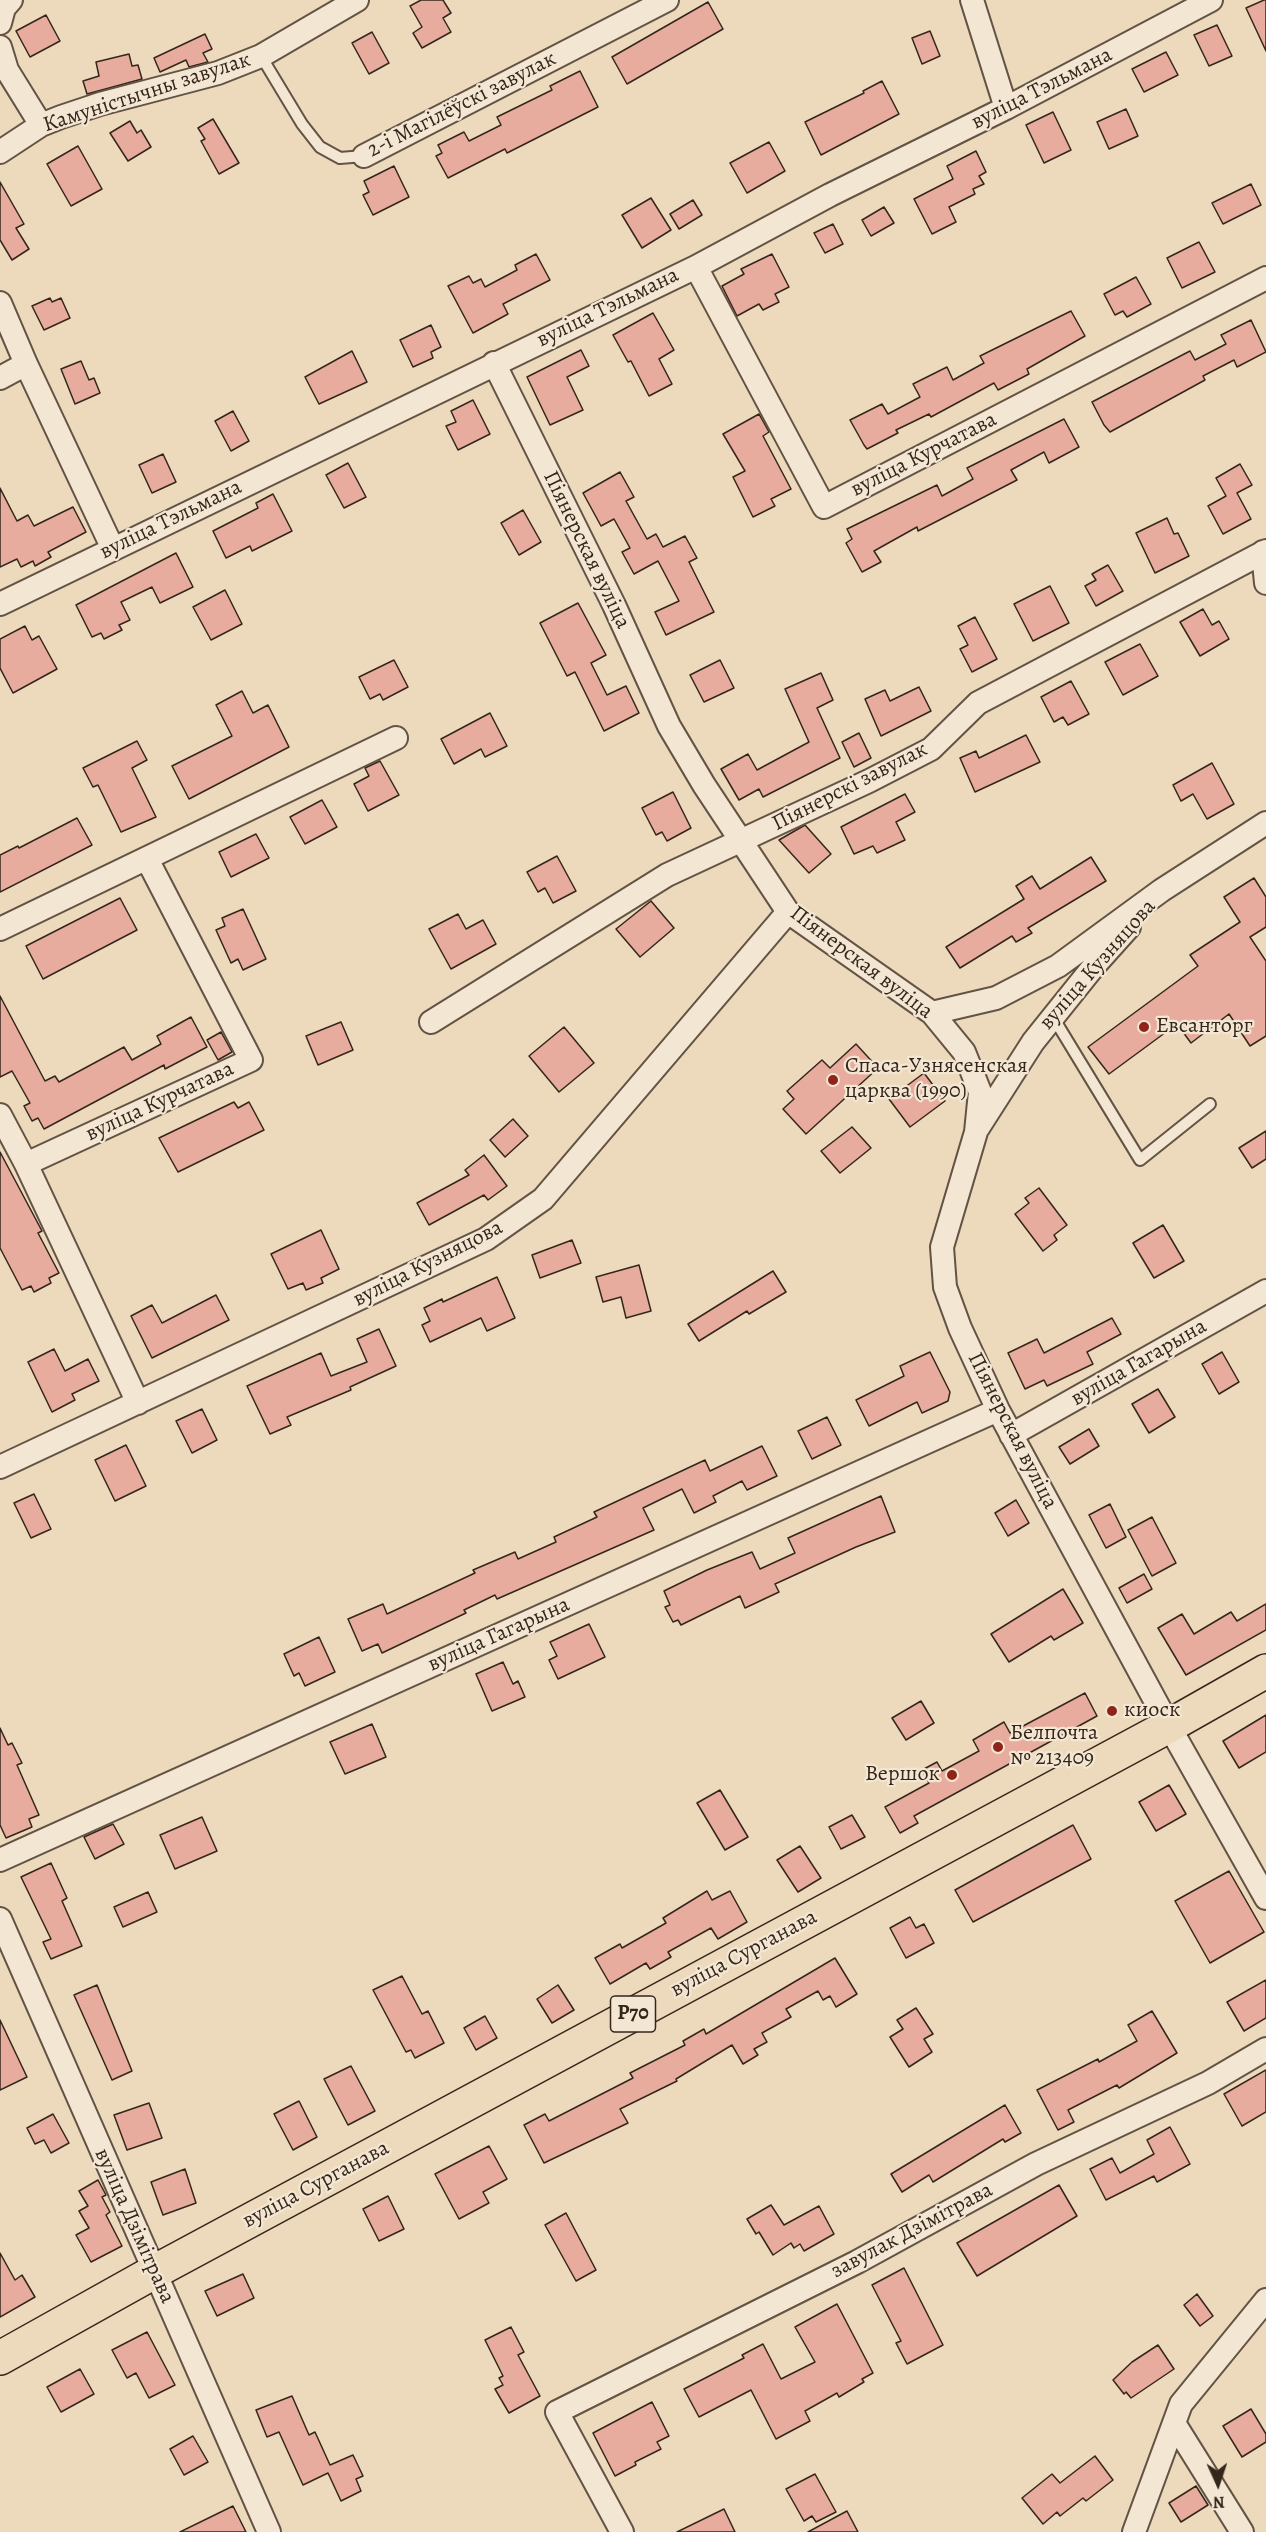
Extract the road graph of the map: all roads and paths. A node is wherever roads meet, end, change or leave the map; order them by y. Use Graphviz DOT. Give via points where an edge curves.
graph roads {
  1 [pos="11,0"];
  2 [pos="357,0"];
  3 [pos="667,0"];
  4 [pos="972,0"];
  5 [pos="1211,0"];
  6 [pos="0,24"];
  7 [pos="0,46"];
  8 [pos="261,56"];
  9 [pos="1006,108"];
  10 [pos="41,125"];
  11 [pos="0,152"];
  12 [pos="364,156"];
  13 [pos="696,267"];
  14 [pos="1266,278"];
  15 [pos="0,303"];
  16 [pos="494,363"];
  17 [pos="26,364"];
  18 [pos="0,378"];
  19 [pos="113,549"];
  20 [pos="1265,551"];
  21 [pos="1266,583"];
  22 [pos="0,604"];
  23 [pos="396,738"];
  24 [pos="1266,823"];
  25 [pos="741,841"];
  26 [pos="147,859"];
  27 [pos="1162,890"];
  28 [pos="788,912"];
  29 [pos="0,929"];
  30 [pos="932,1013"];
  31 [pos="1052,1017"];
  32 [pos="431,1022"];
  33 [pos="1210,1104"];
  34 [pos="0,1115"];
  35 [pos="976,1132"];
  36 [pos="26,1164"];
  37 [pos="1266,1291"];
  38 [pos="138,1403"];
  39 [pos="998,1410"];
  40 [pos="1011,1435"];
  41 [pos="0,1467"];
  42 [pos="1266,1671"];
  43 [pos="1169,1726"];
  44 [pos="0,1860"];
  45 [pos="1266,1898"];
  46 [pos="0,1919"];
  47 [pos="1266,2049"];
  48 [pos="154,2272"];
  49 [pos="1266,2300"];
  50 [pos="0,2358"];
  51 [pos="1174,2423"];
  52 [pos="269,2532"];
  53 [pos="622,2532"];
  54 [pos="1134,2532"];
  55 [pos="1242,2532"];
  1 -- 6 [label="street" via="4,8"];
  2 -- 8 [label="street, Камуністычны завулак"];
  3 -- 12 [label="street, 2-і Магілёўскі завулак"];
  4 -- 9 [label="street"];
  5 -- 9 [label="street, вуліца Тэльмана"];
  7 -- 10 [label="street" via="7,70"];
  8 -- 10 [label="street, Камуністычны завулак" via="218,73 100,104"];
  8 -- 12 [label="lane, 2-і Магілёўскі завулак" via="320,147 340,158"];
  9 -- 13 [label="street, вуліца Тэльмана"];
  10 -- 11 [label="street, Камуністычны завулак"];
  13 -- 14 [label="street, вуліца Курчатава" via="825,507"];
  13 -- 16 [label="street, вуліца Тэльмана"];
  15 -- 17 [label="street"];
  16 -- 19 [label="street, вуліца Тэльмана"];
  16 -- 25 [label="street, Піянерская вуліца" via="614,605 669,726"];
  17 -- 18 [label="street"];
  17 -- 19 [label="street"];
  19 -- 22 [label="street, вуліца Тэльмана"];
  20 -- 21 [label="street"];
  20 -- 25 [label="street, Піянерскі завулак" via="978,703 931,748"];
  23 -- 26 [label="street"];
  24 -- 27 [label="street, вуліца Кузняцова"];
  25 -- 28 [label="street, Піянерская вуліца"];
  25 -- 32 [label="street, Піянерскі завулак" via="668,875"];
  26 -- 29 [label="street"];
  26 -- 36 [label="street, вуліца Курчатава" via="251,1060"];
  27 -- 30 [label="street, вуліца Кузняцова" via="1058,966 996,998"];
  27 -- 31 [label="street, вуліца Кузняцова"];
  28 -- 30 [label="street, Піянерская вуліца"];
  28 -- 38 [label="street, вуліца Кузняцова" via="543,1199 486,1239"];
  30 -- 35 [label="street, Піянерская вуліца" via="964,1052 980,1092"];
  31 -- 33 [label="lane" via="1140,1160"];
  31 -- 35 [label="street, вуліца Кузняцова"];
  34 -- 36 [label="street"];
  35 -- 39 [label="street, Піянерская вуліца" via="942,1246 945,1287"];
  36 -- 38 [label="street"];
  37 -- 40 [label="street, вуліца Гагарына"];
  38 -- 41 [label="street, вуліца Кузняцова"];
  39 -- 40 [label="street, Піянерская вуліца"];
  39 -- 44 [label="street, вуліца Гагарына"];
  40 -- 43 [label="street, Піянерская вуліца"];
  42 -- 43 [label="main road, вуліца Сурганава / Р70"];
  43 -- 45 [label="street, Піянерская вуліца"];
  43 -- 48 [label="main road, вуліца Сурганава / Р70"];
  46 -- 48 [label="street, вуліца Дзімітрава"];
  47 -- 53 [label="street, завулак Дзімітрава" via="1208,2083 1036,2164 857,2262 556,2412"];
  48 -- 50 [label="main road, вуліца Сурганава / Р70"];
  48 -- 52 [label="street, вуліца Дзімітрава"];
  49 -- 51 [label="street" via="1181,2404"];
  51 -- 54 [label="street"];
  51 -- 55 [label="street"];
}
